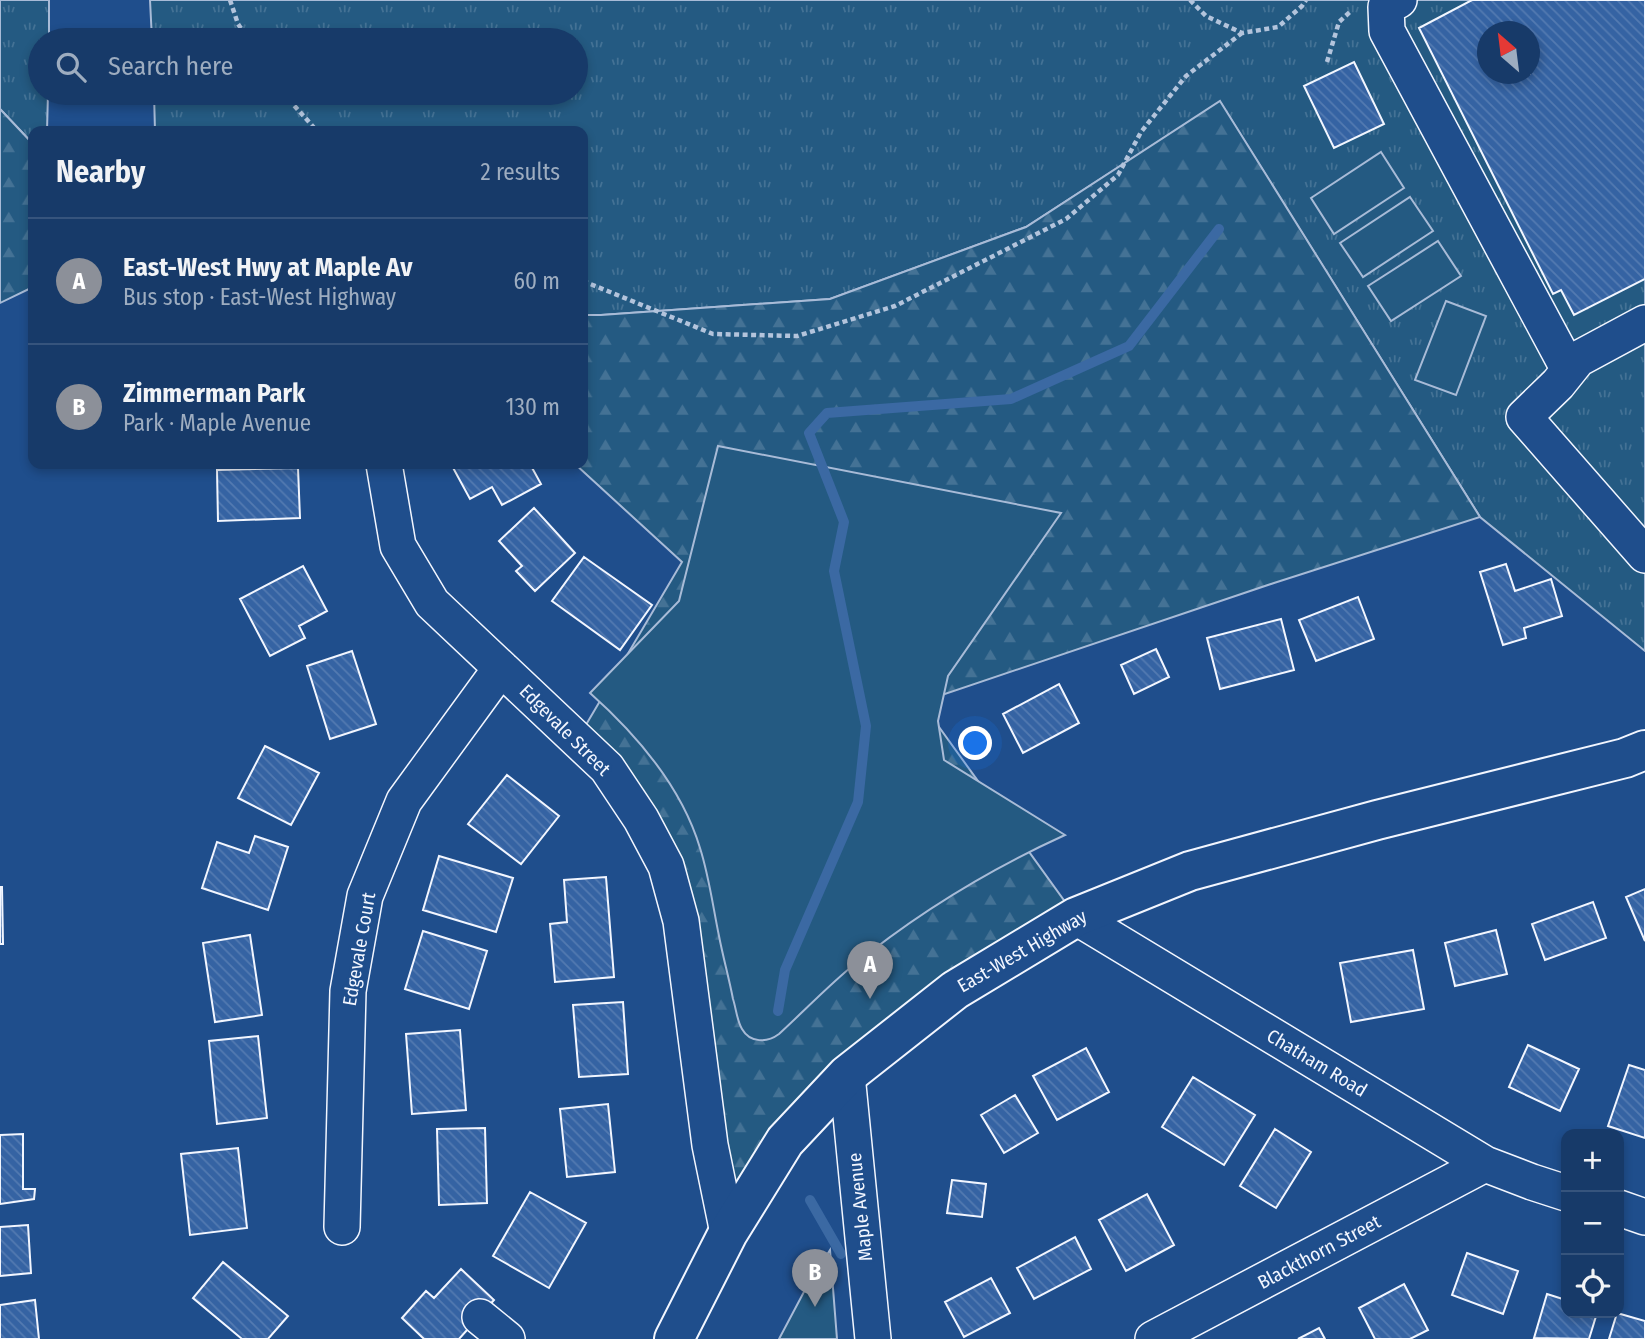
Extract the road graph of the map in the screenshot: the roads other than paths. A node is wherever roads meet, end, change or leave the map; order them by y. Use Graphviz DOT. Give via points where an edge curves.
graph roads {
  1 [pos="1399,0"];
  2 [pos="1645,323"];
  3 [pos="1569,370"];
  4 [pos="385,469"];
  5 [pos="1645,555"];
  6 [pos="501,668"];
  7 [pos="1645,750"];
  8 [pos="1076,916"];
  9 [pos="847,1075"];
  10 [pos="1485,1164"];
  11 [pos="1563,1192"];
  12 [pos="1624,1210"];
  13 [pos="1645,1217"];
  14 [pos="342,1227"];
  15 [pos="729,1233"];
  16 [pos="480,1317"];
  17 [pos="507,1339"];
  18 [pos="674,1339"];
  19 [pos="873,1339"];
  20 [pos="1153,1339"];
  1 -- 3 [label="street" via="1387,7 1388,31"];
  2 -- 3 [label="street" via="1578,359"];
  3 -- 5 [label="street" via="1524,417"];
  4 -- 6 [label="street, Edgevale Street" via="398,546 432,603"];
  6 -- 14 [label="street, Edgevale Court" via="404,801 365,897 348,991"];
  6 -- 15 [label="street, Edgevale Street" via="607,768 666,866 681,921 710,1145"];
  7 -- 8 [label="main road, East-West Highway" via="1190,870"];
  8 -- 9 [label="main road, East-West Highway" via="955,990"];
  8 -- 10 [label="street, Chatham Road"];
  9 -- 15 [label="main road, East-West Highway" via="785,1141"];
  9 -- 19 [label="street, Maple Avenue"];
  10 -- 11 [label="street, Chatham Road"];
  10 -- 20 [label="street, Blackthorn Street"];
  12 -- 13 [label="street"];
  15 -- 18 [label="main road, East-West Highway"];
  16 -- 17 [label="street"];
}
